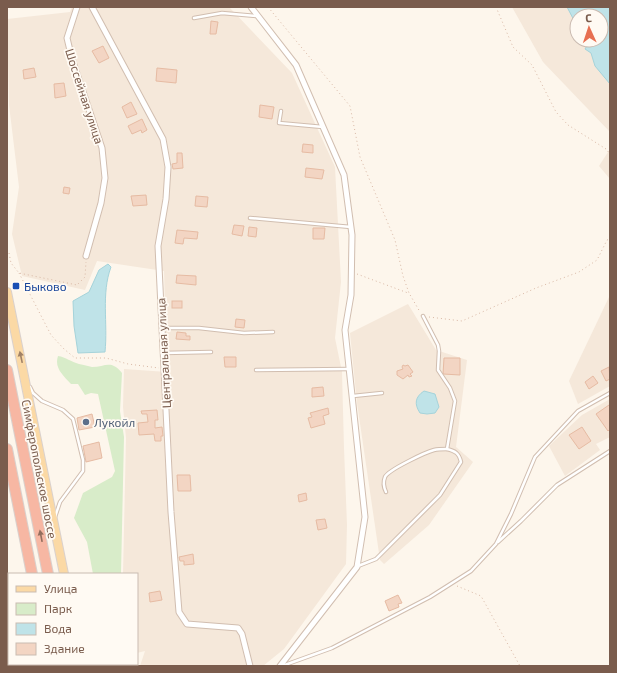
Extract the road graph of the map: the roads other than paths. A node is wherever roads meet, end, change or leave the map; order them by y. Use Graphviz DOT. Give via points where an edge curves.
graph roads {
  1 [pos="77,7"];
  2 [pos="92,7"];
  3 [pos="251,7"];
  4 [pos="258,16"];
  5 [pos="194,18"];
  6 [pos="281,111"];
  7 [pos="323,127"];
  8 [pos="250,218"];
  9 [pos="351,226"];
  10 [pos="86,256"];
  11 [pos="7,292"];
  12 [pos="423,316"];
  13 [pos="161,328"];
  14 [pos="274,332"];
  15 [pos="211,352"];
  16 [pos="162,353"];
  17 [pos="349,369"];
  18 [pos="7,370"];
  19 [pos="256,370"];
  20 [pos="24,375"];
  21 [pos="382,393"];
  22 [pos="610,393"];
  23 [pos="352,396"];
  24 [pos="7,449"];
  25 [pos="446,449"];
  26 [pos="610,451"];
  27 [pos="386,492"];
  28 [pos="54,521"];
  29 [pos="496,544"];
  30 [pos="357,567"];
  31 [pos="32,573"];
  32 [pos="48,573"];
  33 [pos="64,573"];
  34 [pos="250,666"];
  35 [pos="280,666"];
  1 -- 10 [label="street, Шоссейная улица" via="67,38 102,148 105,178 101,203"];
  2 -- 13 [label="street, Центральная улица" via="163,140 168,167 166,199 158,246"];
  3 -- 4 [label="street"];
  4 -- 5 [label="lane" via="222,13"];
  4 -- 7 [label="street" via="296,65"];
  6 -- 7 [label="lane" via="280,123"];
  7 -- 9 [label="street" via="344,175"];
  8 -- 9 [label="lane"];
  9 -- 17 [label="street" via="351,295 345,330"];
  20 -- 11 [label="main road, one-way"];
  12 -- 25 [label="lane" via="440,351 438,370 455,401"];
  13 -- 14 [label="lane" via="199,328 244,333"];
  13 -- 16 [label="street, Центральная улица"];
  15 -- 16 [label="lane"];
  16 -- 34 [label="street, Центральная улица" via="179,612 187,624 238,628 242,634"];
  17 -- 19 [label="lane"];
  17 -- 23 [label="street"];
  32 -- 18 [label="highway, Симферопольское шоссе, one-way"];
  20 -- 28 [label="main road"];
  20 -- 28 [label="lane" via="33,393 42,401 63,410 73,419 83,460 83,472 60,502"];
  21 -- 23 [label="lane"];
  22 -- 29 [label="lane" via="578,411 535,457"];
  23 -- 30 [label="street" via="364,517"];
  24 -- 31 [label="highway"];
  25 -- 27 [label="lane" via="424,454 390,472 385,477"];
  25 -- 30 [label="lane" via="455,451 461,462 440,495 376,559"];
  26 -- 29 [label="lane" via="557,485"];
  28 -- 33 [label="main road"];
  29 -- 35 [label="lane" via="471,571 430,597 332,648"];
  30 -- 35 [label="street"];
}
